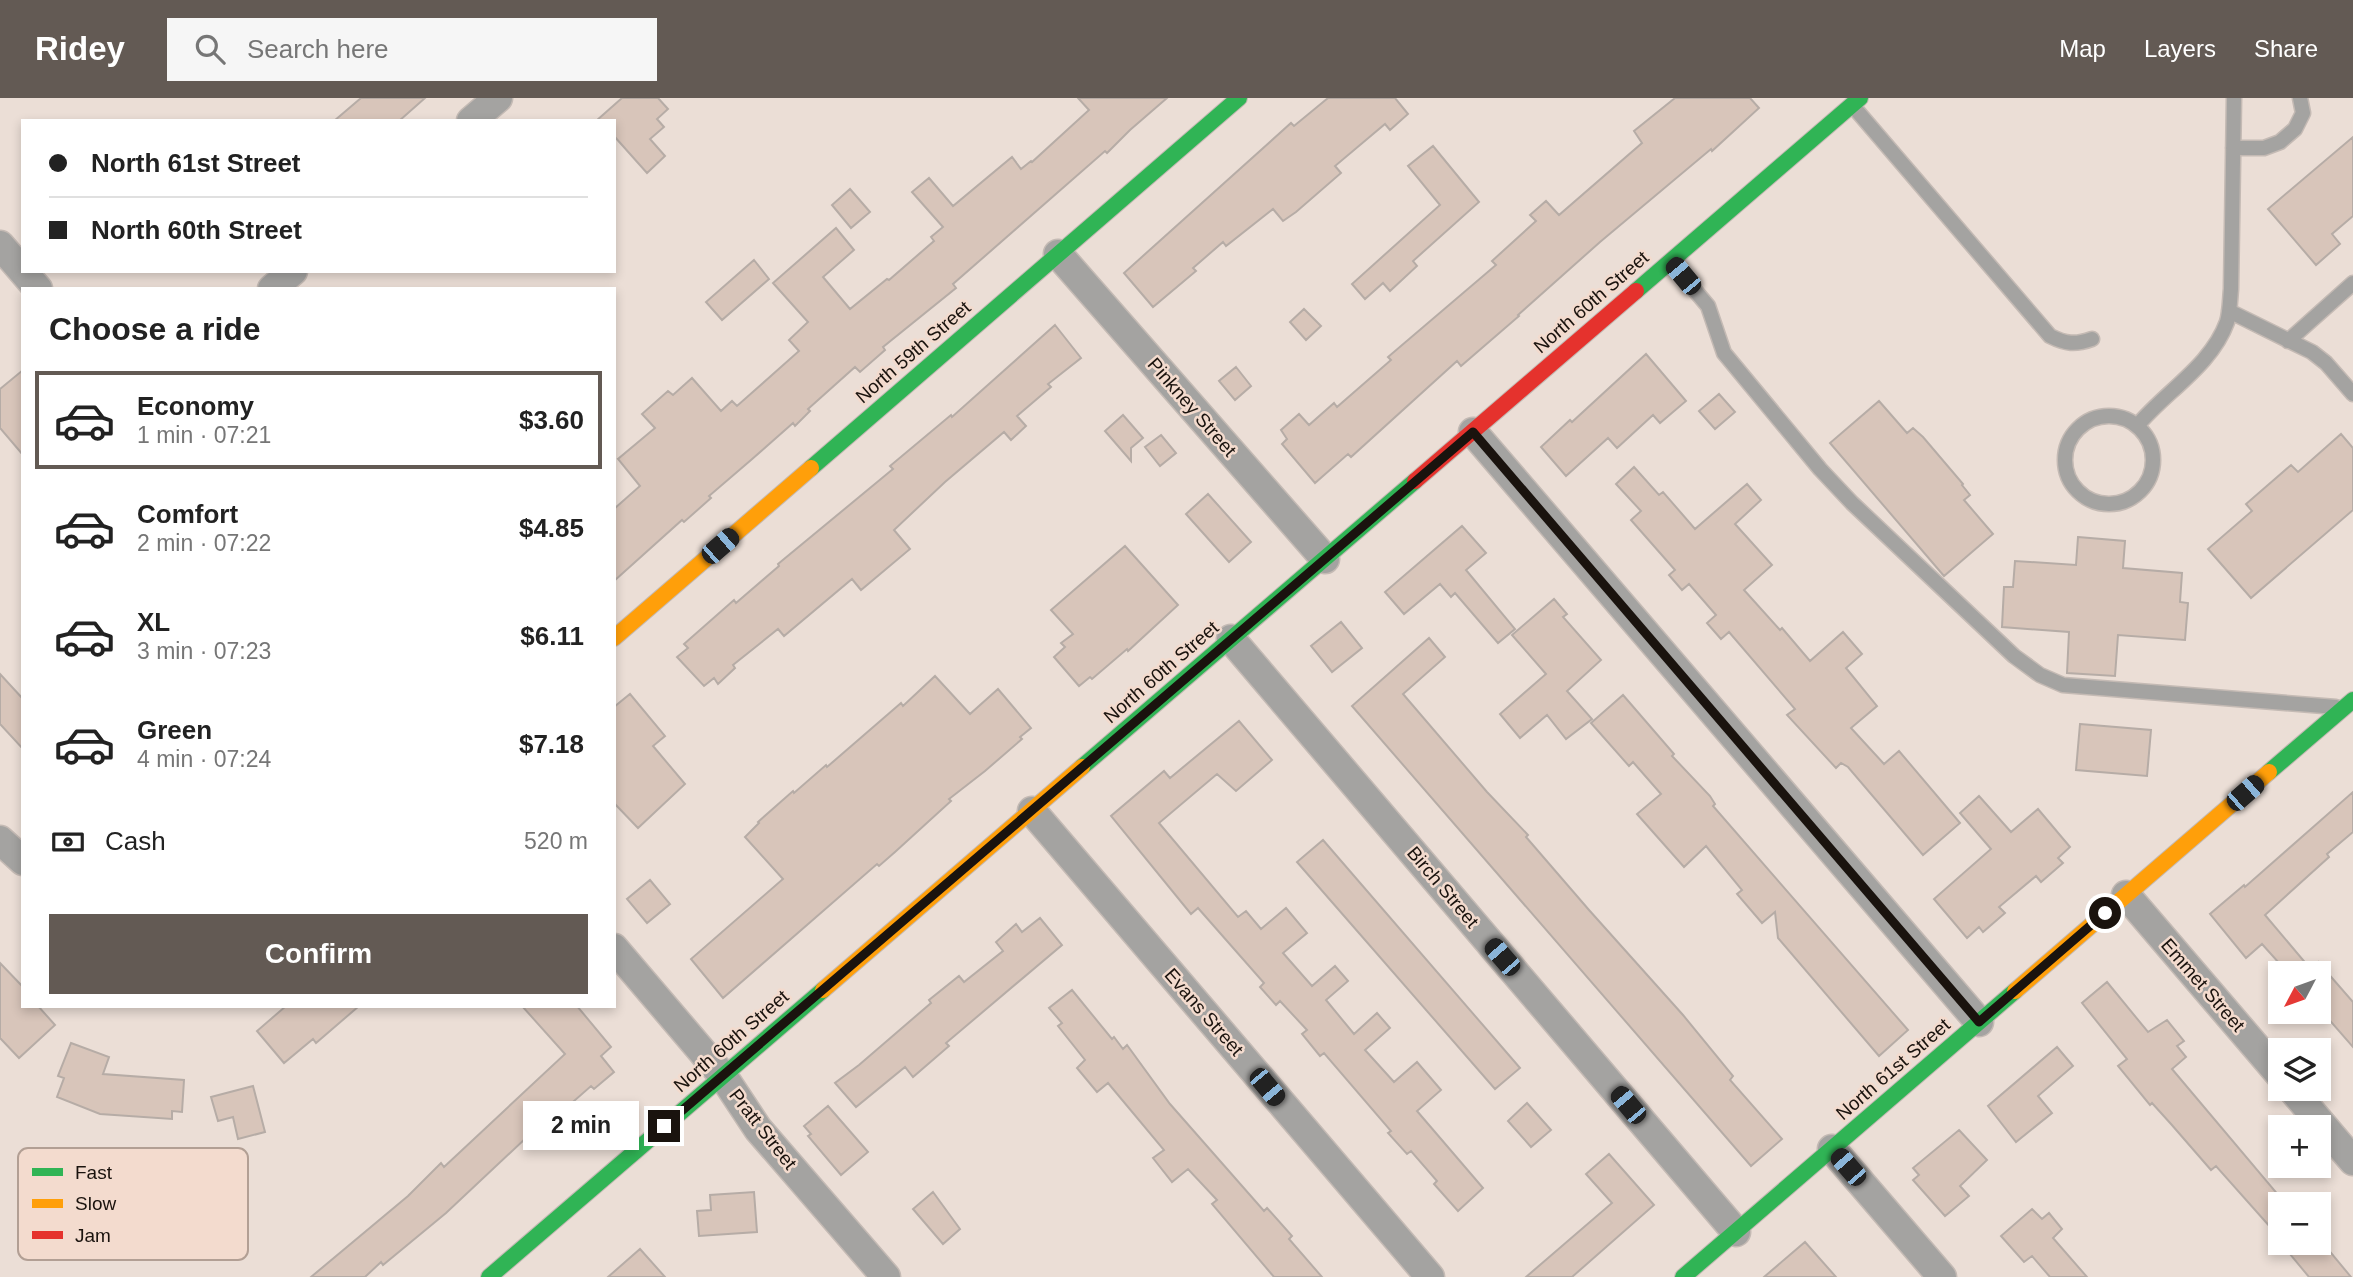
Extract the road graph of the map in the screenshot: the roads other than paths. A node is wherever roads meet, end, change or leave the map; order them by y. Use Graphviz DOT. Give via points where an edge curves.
graph roads {
  1 [pos="498,98"];
  2 [pos="1239,98"];
  3 [pos="2234,98"];
  4 [pos="2300,98"];
  5 [pos="1856,101"];
  6 [pos="473,119"];
  7 [pos="2233,148"];
  8 [pos="0,246"];
  9 [pos="1058,254"];
  10 [pos="1671,261"];
  11 [pos="21,270"];
  12 [pos="24,273"];
  13 [pos="291,273"];
  14 [pos="2353,283"];
  15 [pos="36,287"];
  16 [pos="274,287"];
  17 [pos="2229,311"];
  18 [pos="2091,338"];
  19 [pos="2288,341"];
  20 [pos="2353,394"];
  21 [pos="2137,426"];
  22 [pos="1473,432"];
  23 [pos="1325,559"];
  24 [pos="616,636"];
  25 [pos="1231,639"];
  26 [pos="2348,704"];
  27 [pos="1032,811"];
  28 [pos="0,840"];
  29 [pos="21,859"];
  30 [pos="2126,895"];
  31 [pos="616,950"];
  32 [pos="1979,1022"];
  33 [pos="2268,1062"];
  34 [pos="723,1076"];
  35 [pos="2302,1101"];
  36 [pos="1832,1149"];
  37 [pos="2353,1161"];
  38 [pos="1736,1232"];
  39 [pos="489,1277"];
  40 [pos="886,1277"];
  41 [pos="1430,1277"];
  42 [pos="1683,1277"];
  43 [pos="1942,1277"];
  1 -- 6 [label="street"];
  2 -- 9 [label="main road, North 59th Street"];
  3 -- 7 [label="lane"];
  4 -- 7 [label="lane" via="2303,113 2280,142 2264,148"];
  5 -- 10 [label="main road, North 60th Street"];
  5 -- 18 [label="lane" via="2050,336 2065,344"];
  7 -- 17 [label="lane"];
  8 -- 11 [label="street"];
  9 -- 23 [label="street, Pinkney Street"];
  9 -- 24 [label="main road, North 59th Street"];
  10 -- 22 [label="main road, North 60th Street"];
  10 -- 26 [label="lane" via="1708,306 1724,353 1819,469 2004,647 2040,675 2063,685"];
  12 -- 15 [label="street"];
  13 -- 16 [label="street"];
  14 -- 19 [label="lane"];
  17 -- 19 [label="lane"];
  17 -- 21 [label="lane" via="2216,345 2204,361"];
  19 -- 20 [label="lane" via="2326,363"];
  21 -- 21 [label="lane" via="2110,416 2095,418 2073,435 2065,463 2076,489 2102,503 2130,499 2141,490 2151,471 2152,450"];
  22 -- 23 [label="main road, North 60th Street"];
  22 -- 32 [label="street"];
  23 -- 25 [label="main road, North 60th Street"];
  25 -- 27 [label="main road, North 60th Street"];
  25 -- 38 [label="street, Birch Street"];
  26 -- 30 [label="main road, North 61st Street"];
  27 -- 34 [label="main road, North 60th Street"];
  27 -- 41 [label="street, Evans Street"];
  28 -- 29 [label="street"];
  30 -- 32 [label="main road, North 61st Street"];
  30 -- 33 [label="street, Emmet Street"];
  31 -- 34 [label="street, Pratt Street"];
  32 -- 36 [label="main road, North 61st Street"];
  34 -- 39 [label="main road, North 60th Street"];
  34 -- 40 [label="street, Pratt Street" via="758,1129"];
  35 -- 37 [label="street"];
  36 -- 38 [label="main road, North 61st Street"];
  36 -- 43 [label="street"];
  38 -- 42 [label="main road, North 61st Street"];
}
